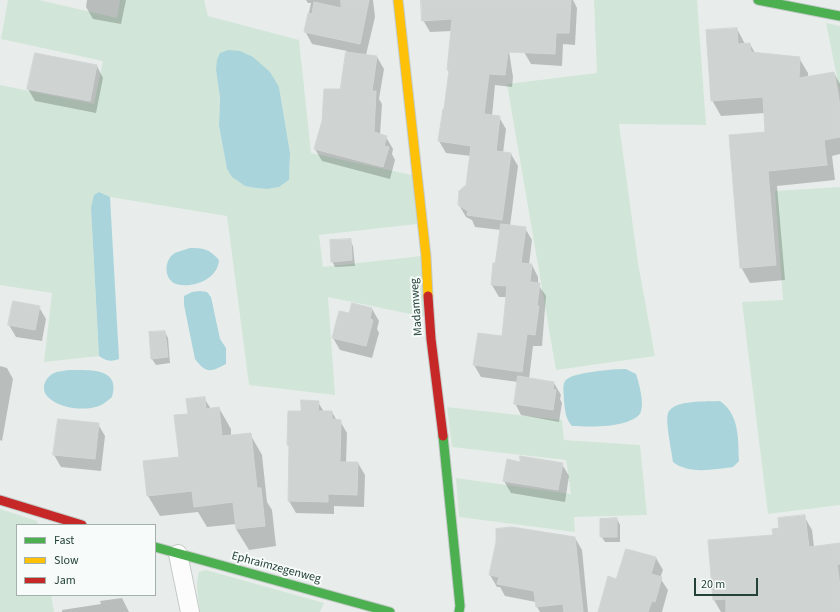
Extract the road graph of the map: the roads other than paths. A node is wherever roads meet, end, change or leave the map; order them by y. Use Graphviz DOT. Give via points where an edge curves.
graph roads {
  1 [pos="398,0"];
  2 [pos="758,0"];
  3 [pos="840,16"];
  4 [pos="0,500"];
  5 [pos="79,524"];
  6 [pos="156,547"];
  7 [pos="178,554"];
  8 [pos="190,612"];
  9 [pos="390,612"];
  10 [pos="459,612"];
  1 -- 10 [label="street, Madamweg" via="426,256 431,339 445,449"];
  2 -- 3 [label="street"];
  4 -- 5 [label="street"];
  6 -- 7 [label="street, Ephraimzegenweg"];
  7 -- 8 [label="street"];
  7 -- 9 [label="street, Ephraimzegenweg"];
}
